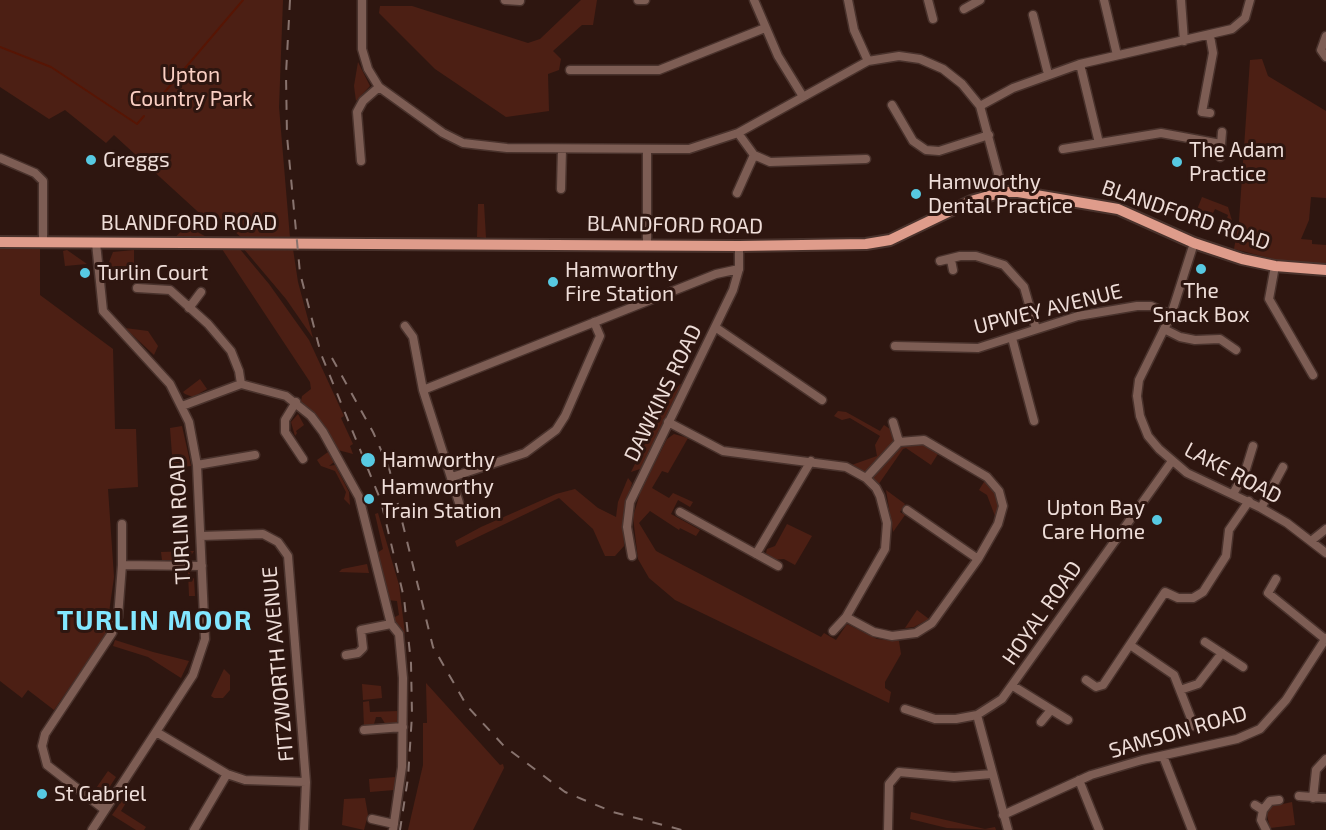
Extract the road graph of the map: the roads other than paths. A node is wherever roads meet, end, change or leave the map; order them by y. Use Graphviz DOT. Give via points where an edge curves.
graph roads {
  1 [pos="362,0"];
  2 [pos="506,0"];
  3 [pos="638,0"];
  4 [pos="645,0"];
  5 [pos="754,0"];
  6 [pos="848,0"];
  7 [pos="928,0"];
  8 [pos="979,0"];
  9 [pos="1104,0"];
  10 [pos="1181,0"];
  11 [pos="1250,0"];
  12 [pos="520,1"];
  13 [pos="964,9"];
  14 [pos="1033,15"];
  15 [pos="933,20"];
  16 [pos="765,28"];
  17 [pos="1210,36"];
  18 [pos="1326,36"];
  19 [pos="1184,41"];
  20 [pos="1117,55"];
  21 [pos="1326,57"];
  22 [pos="868,61"];
  23 [pos="1080,64"];
  24 [pos="570,70"];
  25 [pos="1048,74"];
  26 [pos="380,87"];
  27 [pos="802,95"];
  28 [pos="980,106"];
  29 [pos="897,108"];
  30 [pos="1210,113"];
  31 [pos="1222,132"];
  32 [pos="738,133"];
  33 [pos="989,135"];
  34 [pos="1099,143"];
  35 [pos="1221,144"];
  36 [pos="562,149"];
  37 [pos="647,149"];
  38 [pos="1063,149"];
  39 [pos="754,155"];
  40 [pos="1220,157"];
  41 [pos="0,158"];
  42 [pos="866,159"];
  43 [pos="361,161"];
  44 [pos="561,189"];
  45 [pos="1003,192"];
  46 [pos="737,193"];
  47 [pos="0,242"];
  48 [pos="43,242"];
  49 [pos="96,243"];
  50 [pos="1194,243"];
  51 [pos="647,244"];
  52 [pos="739,246"];
  53 [pos="951,260"];
  54 [pos="940,261"];
  55 [pos="1275,266"];
  56 [pos="739,269"];
  57 [pos="953,270"];
  58 [pos="1326,270"];
  59 [pos="137,288"];
  60 [pos="201,292"];
  61 [pos="189,308"];
  62 [pos="1171,315"];
  63 [pos="594,322"];
  64 [pos="405,326"];
  65 [pos="715,327"];
  66 [pos="1164,328"];
  67 [pos="1036,329"];
  68 [pos="1012,338"];
  69 [pos="895,346"];
  70 [pos="1236,350"];
  71 [pos="1313,375"];
  72 [pos="241,384"];
  73 [pos="423,390"];
  74 [pos="822,400"];
  75 [pos="296,402"];
  76 [pos="182,406"];
  77 [pos="1035,421"];
  78 [pos="668,422"];
  79 [pos="893,422"];
  80 [pos="899,442"];
  81 [pos="1253,446"];
  82 [pos="255,454"];
  83 [pos="303,459"];
  84 [pos="811,461"];
  85 [pos="1172,461"];
  86 [pos="197,465"];
  87 [pos="1283,467"];
  88 [pos="452,477"];
  89 [pos="866,478"];
  90 [pos="1233,494"];
  91 [pos="1249,501"];
  92 [pos="1262,508"];
  93 [pos="461,509"];
  94 [pos="907,510"];
  95 [pos="680,512"];
  96 [pos="122,524"];
  97 [pos="1326,529"];
  98 [pos="201,536"];
  99 [pos="1311,541"];
  100 [pos="1326,553"];
  101 [pos="756,554"];
  102 [pos="632,555"];
  103 [pos="978,559"];
  104 [pos="122,565"];
  105 [pos="202,566"];
  106 [pos="778,566"];
  107 [pos="1276,579"];
  108 [pos="846,617"];
  109 [pos="391,624"];
  110 [pos="833,632"];
  111 [pos="1326,638"];
  112 [pos="1205,642"];
  113 [pos="1130,645"];
  114 [pos="1222,653"];
  115 [pos="346,655"];
  116 [pos="1244,667"];
  117 [pos="1086,680"];
  118 [pos="1013,686"];
  119 [pos="1180,690"];
  120 [pos="905,709"];
  121 [pos="1052,710"];
  122 [pos="977,715"];
  123 [pos="1068,720"];
  124 [pos="1041,722"];
  125 [pos="403,726"];
  126 [pos="1194,726"];
  127 [pos="364,730"];
  128 [pos="158,733"];
  129 [pos="1163,756"];
  130 [pos="1326,759"];
  131 [pos="227,774"];
  132 [pos="992,774"];
  133 [pos="1079,780"];
  134 [pos="306,782"];
  135 [pos="1299,796"];
  136 [pos="1313,798"];
  137 [pos="1326,798"];
  138 [pos="1279,800"];
  139 [pos="1255,805"];
  140 [pos="105,810"];
  141 [pos="1263,810"];
  142 [pos="1003,815"];
  143 [pos="372,819"];
  144 [pos="393,827"];
  145 [pos="92,830"];
  146 [pos="194,830"];
  147 [pos="303,830"];
  148 [pos="888,830"];
  149 [pos="1008,830"];
  150 [pos="1099,830"];
  151 [pos="1192,830"];
  152 [pos="1266,830"];
  1 -- 26 [label="street" via="362,49 368,69"];
  2 -- 12 [label="street"];
  3 -- 4 [label="street"];
  5 -- 16 [label="street"];
  6 -- 22 [label="street" via="854,30"];
  7 -- 15 [label="street"];
  8 -- 13 [label="street"];
  9 -- 20 [label="street"];
  10 -- 19 [label="street"];
  11 -- 17 [label="street" via="1249,10 1240,23"];
  14 -- 25 [label="street"];
  16 -- 24 [label="street" via="659,70"];
  16 -- 27 [label="street"];
  17 -- 19 [label="street"];
  17 -- 30 [label="street" via="1213,53 1202,112"];
  18 -- 21 [label="street" via="1321,50"];
  19 -- 20 [label="street"];
  20 -- 23 [label="street"];
  22 -- 27 [label="street"];
  22 -- 28 [label="street" via="899,56 932,63 951,75"];
  23 -- 25 [label="street"];
  23 -- 34 [label="street"];
  25 -- 28 [label="street"];
  26 -- 36 [label="street" via="463,143"];
  26 -- 43 [label="street" via="363,101 357,112"];
  27 -- 32 [label="street"];
  28 -- 33 [label="street"];
  29 -- 33 [label="street" via="913,141 926,150 939,151"];
  31 -- 35 [label="street"];
  32 -- 37 [label="street" via="689,148"];
  32 -- 39 [label="street"];
  33 -- 45 [label="street"];
  34 -- 35 [label="street" via="1161,133"];
  34 -- 38 [label="street"];
  35 -- 40 [label="street"];
  36 -- 37 [label="street"];
  36 -- 44 [label="street"];
  37 -- 51 [label="street"];
  39 -- 42 [label="street" via="770,162"];
  39 -- 46 [label="street"];
  41 -- 48 [label="street" via="35,173 43,181"];
  45 -- 50 [label="main road, BLANDFORD ROAD" via="1100,204"];
  45 -- 52 [label="main road, BLANDFORD ROAD" via="971,201 883,242"];
  47 -- 48 [label="main road, BLANDFORD ROAD"];
  48 -- 49 [label="main road, BLANDFORD ROAD"];
  49 -- 51 [label="main road, BLANDFORD ROAD"];
  49 -- 76 [label="street, TURLIN ROAD" via="104,311 157,368"];
  50 -- 55 [label="main road, BLANDFORD ROAD"];
  50 -- 62 [label="street, LAKE ROAD"];
  51 -- 52 [label="main road, BLANDFORD ROAD"];
  52 -- 56 [label="street, DAWKINS ROAD"];
  53 -- 54 [label="street"];
  53 -- 57 [label="street"];
  53 -- 67 [label="street" via="976,256 1004,265 1024,287"];
  55 -- 58 [label="main road, BLANDFORD ROAD"];
  55 -- 71 [label="street" via="1269,299"];
  56 -- 63 [label="street" via="716,274"];
  56 -- 65 [label="street, DAWKINS ROAD"];
  59 -- 61 [label="street" via="170,290"];
  60 -- 61 [label="street"];
  61 -- 72 [label="street" via="227,345"];
  62 -- 66 [label="street, LAKE ROAD"];
  62 -- 67 [label="street, UPWEY AVENUE" via="1151,306 1137,306 1078,316"];
  63 -- 73 [label="street"];
  63 -- 88 [label="street" via="600,336 556,430 525,453"];
  64 -- 73 [label="street" via="413,337"];
  65 -- 74 [label="street"];
  65 -- 78 [label="street, DAWKINS ROAD"];
  66 -- 70 [label="street" via="1194,340 1220,339"];
  66 -- 85 [label="street, LAKE ROAD" via="1139,380 1137,396 1148,436"];
  67 -- 68 [label="street, UPWEY AVENUE"];
  68 -- 69 [label="street, UPWEY AVENUE" via="978,348"];
  68 -- 77 [label="street"];
  72 -- 75 [label="street" via="280,393"];
  72 -- 76 [label="street"];
  73 -- 88 [label="street"];
  75 -- 83 [label="street" via="285,420 285,432"];
  75 -- 109 [label="street" via="323,432 359,496"];
  76 -- 86 [label="street, TURLIN ROAD"];
  78 -- 84 [label="street" via="723,451"];
  78 -- 102 [label="street, DAWKINS ROAD" via="628,509 627,535"];
  79 -- 80 [label="street"];
  80 -- 89 [label="street"];
  80 -- 103 [label="street" via="924,440 987,477 999,491 1003,506"];
  81 -- 90 [label="street"];
  82 -- 86 [label="street"];
  84 -- 89 [label="street" via="846,467"];
  84 -- 101 [label="street"];
  85 -- 90 [label="street, LAKE ROAD" via="1199,480"];
  85 -- 118 [label="street, HOYAL ROAD"];
  86 -- 98 [label="street, TURLIN ROAD"];
  87 -- 92 [label="street"];
  88 -- 93 [label="street"];
  89 -- 108 [label="street" via="880,496 887,541"];
  90 -- 91 [label="street, LAKE ROAD"];
  91 -- 92 [label="street, LAKE ROAD"];
  91 -- 113 [label="street" via="1228,530 1226,556 1203,592 1193,598 1178,598 1165,592"];
  92 -- 99 [label="street, LAKE ROAD"];
  94 -- 103 [label="street"];
  95 -- 101 [label="street"];
  96 -- 104 [label="street"];
  97 -- 99 [label="street"];
  98 -- 105 [label="street, TURLIN ROAD"];
  98 -- 134 [label="street, FITZWORTH AVENUE" via="263,534 278,542 288,556"];
  99 -- 100 [label="street, LAKE ROAD"];
  101 -- 106 [label="street"];
  103 -- 108 [label="street" via="942,613 916,633 884,636"];
  104 -- 105 [label="street"];
  104 -- 140 [label="street" via="118,617 112,633 45,734 42,746 47,765"];
  105 -- 128 [label="street, TURLIN ROAD" via="205,639 200,660"];
  107 -- 111 [label="street" via="1268,592"];
  108 -- 110 [label="street"];
  109 -- 115 [label="street" via="361,630 363,648"];
  109 -- 125 [label="street" via="399,634"];
  111 -- 129 [label="street, SAMSON ROAD" via="1286,700 1260,729 1237,739"];
  112 -- 114 [label="street"];
  113 -- 117 [label="street" via="1103,685 1096,687"];
  113 -- 119 [label="street" via="1174,675"];
  114 -- 116 [label="street"];
  114 -- 119 [label="street" via="1198,684"];
  118 -- 121 [label="street"];
  118 -- 122 [label="street, HOYAL ROAD" via="1002,699"];
  119 -- 126 [label="street"];
  120 -- 122 [label="street, HOYAL ROAD" via="935,719"];
  121 -- 123 [label="street"];
  121 -- 124 [label="street"];
  122 -- 132 [label="street"];
  125 -- 127 [label="street"];
  125 -- 144 [label="street" via="402,767"];
  128 -- 131 [label="street"];
  128 -- 140 [label="street, TURLIN ROAD"];
  129 -- 133 [label="street, SAMSON ROAD"];
  129 -- 151 [label="street"];
  130 -- 136 [label="street" via="1316,770"];
  131 -- 134 [label="street" via="259,783"];
  131 -- 146 [label="street"];
  132 -- 142 [label="street"];
  132 -- 148 [label="street" via="954,777 899,772 890,784"];
  133 -- 142 [label="street, SAMSON ROAD"];
  133 -- 150 [label="street"];
  134 -- 147 [label="street, FITZWORTH AVENUE"];
  135 -- 136 [label="street"];
  136 -- 137 [label="street"];
  138 -- 141 [label="street" via="1270,801"];
  139 -- 141 [label="street"];
  140 -- 145 [label="street, TURLIN ROAD"];
  141 -- 152 [label="street" via="1261,819"];
  142 -- 149 [label="street"];
  143 -- 144 [label="street"];
}
